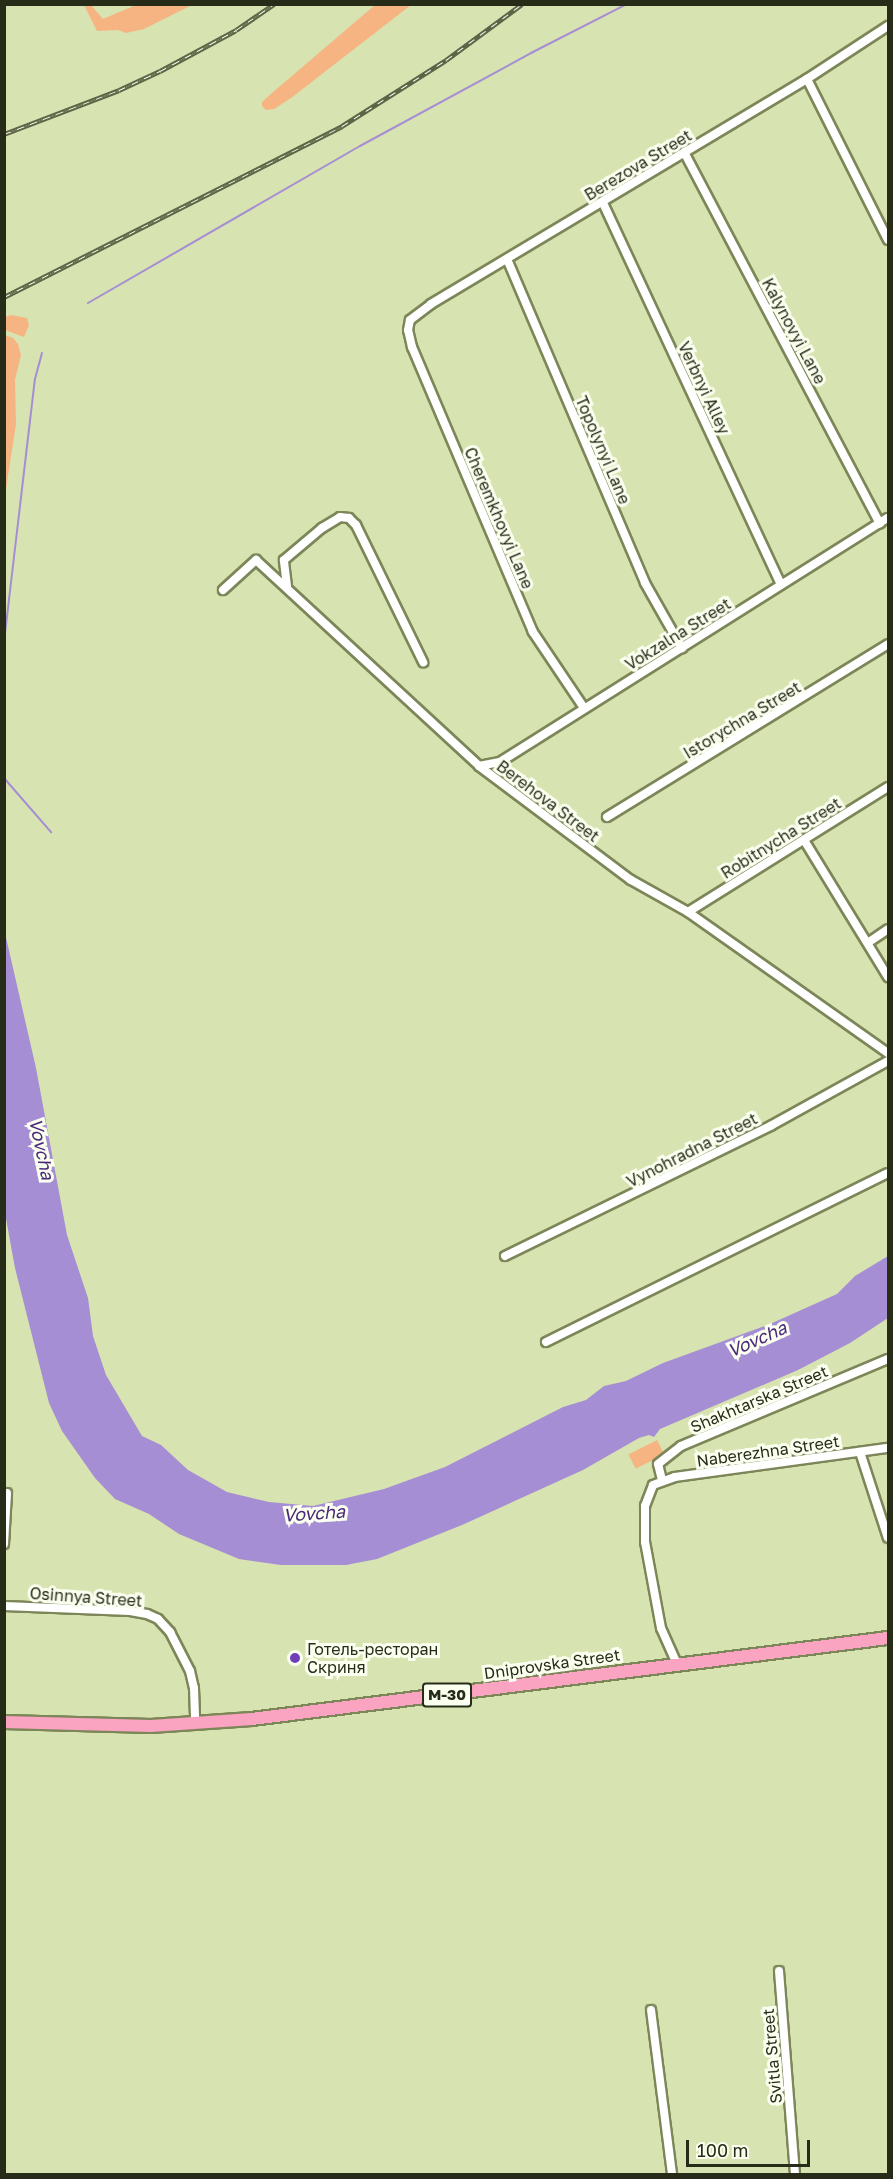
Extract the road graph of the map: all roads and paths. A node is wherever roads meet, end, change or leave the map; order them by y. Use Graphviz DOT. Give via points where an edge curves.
graph roads {
  1 [pos="888,26"];
  2 [pos="807,79"];
  3 [pos="684,152"];
  4 [pos="603,203"];
  5 [pos="887,234"];
  6 [pos="507,259"];
  7 [pos="408,330"];
  8 [pos="888,518"];
  9 [pos="880,524"];
  10 [pos="781,584"];
  11 [pos="287,586"];
  12 [pos="224,590"];
  13 [pos="888,644"];
  14 [pos="682,648"];
  15 [pos="423,662"];
  16 [pos="584,708"];
  17 [pos="479,766"];
  18 [pos="888,787"];
  19 [pos="608,817"];
  20 [pos="804,840"];
  21 [pos="688,912"];
  22 [pos="888,929"];
  23 [pos="869,942"];
  24 [pos="888,977"];
  25 [pos="888,1053"];
  26 [pos="888,1061"];
  27 [pos="888,1173"];
  28 [pos="505,1256"];
  29 [pos="546,1342"];
  30 [pos="888,1359"];
  31 [pos="888,1448"];
  32 [pos="860,1452"];
  33 [pos="662,1480"];
  34 [pos="7,1493"];
  35 [pos="888,1538"];
  36 [pos="4,1544"];
  37 [pos="4,1606"];
  38 [pos="888,1638"];
  39 [pos="677,1664"];
  40 [pos="4,1722"];
  41 [pos="195,1723"];
  42 [pos="779,1971"];
  43 [pos="651,2010"];
  44 [pos="672,2175"];
  45 [pos="795,2175"];
  1 -- 2 [label="street, Berezova Street"];
  2 -- 3 [label="street, Berezova Street"];
  2 -- 5 [label="street"];
  3 -- 4 [label="street, Berezova Street"];
  3 -- 9 [label="street, Kalynovyi Lane"];
  4 -- 6 [label="street, Berezova Street"];
  4 -- 10 [label="street, Verbnyi Alley"];
  6 -- 7 [label="street, Berezova Street" via="417,313"];
  6 -- 14 [label="street, Topolynyi Lane" via="645,583"];
  7 -- 16 [label="street, Cheremkhovyi Lane" via="532,632"];
  8 -- 9 [label="street, Vokzalna Street"];
  9 -- 10 [label="street, Vokzalna Street"];
  10 -- 14 [label="street, Vokzalna Street"];
  11 -- 12 [label="street, Berehova Street" via="256,560"];
  11 -- 15 [label="street" via="284,560 322,528 340,517 350,518"];
  11 -- 17 [label="street, Berehova Street"];
  13 -- 19 [label="street, Istorychna Street"];
  14 -- 16 [label="street, Vokzalna Street"];
  16 -- 17 [label="street, Vokzalna Street" via="500,762"];
  17 -- 21 [label="street, Berehova Street" via="631,880"];
  18 -- 20 [label="street, Robitnycha Street"];
  20 -- 21 [label="street, Robitnycha Street"];
  20 -- 23 [label="street"];
  21 -- 25 [label="street, Berehova Street"];
  22 -- 23 [label="street"];
  23 -- 24 [label="street"];
  26 -- 28 [label="street, Vynohradna Street" via="772,1125"];
  27 -- 29 [label="street"];
  30 -- 33 [label="street, Shakhtarska Street" via="681,1446 658,1464"];
  31 -- 32 [label="street, Naberezhna Street"];
  32 -- 33 [label="street, Naberezhna Street"];
  32 -- 35 [label="street"];
  33 -- 39 [label="street, Naberezhna Street" via="653,1485 645,1506 645,1542 661,1628"];
  34 -- 36 [label="street"];
  37 -- 41 [label="street, Osinnya Street" via="130,1611 158,1619 170,1632 189,1671 194,1688"];
  38 -- 39 [label="highway, Dniprovska Street / М-30"];
  39 -- 41 [label="highway, Dniprovska Street / М-30" via="327,1710"];
  40 -- 41 [label="highway, Dniprovska Street / М-30" via="129,1726"];
  42 -- 45 [label="street, Svitla Street"];
  43 -- 44 [label="street"];
}
